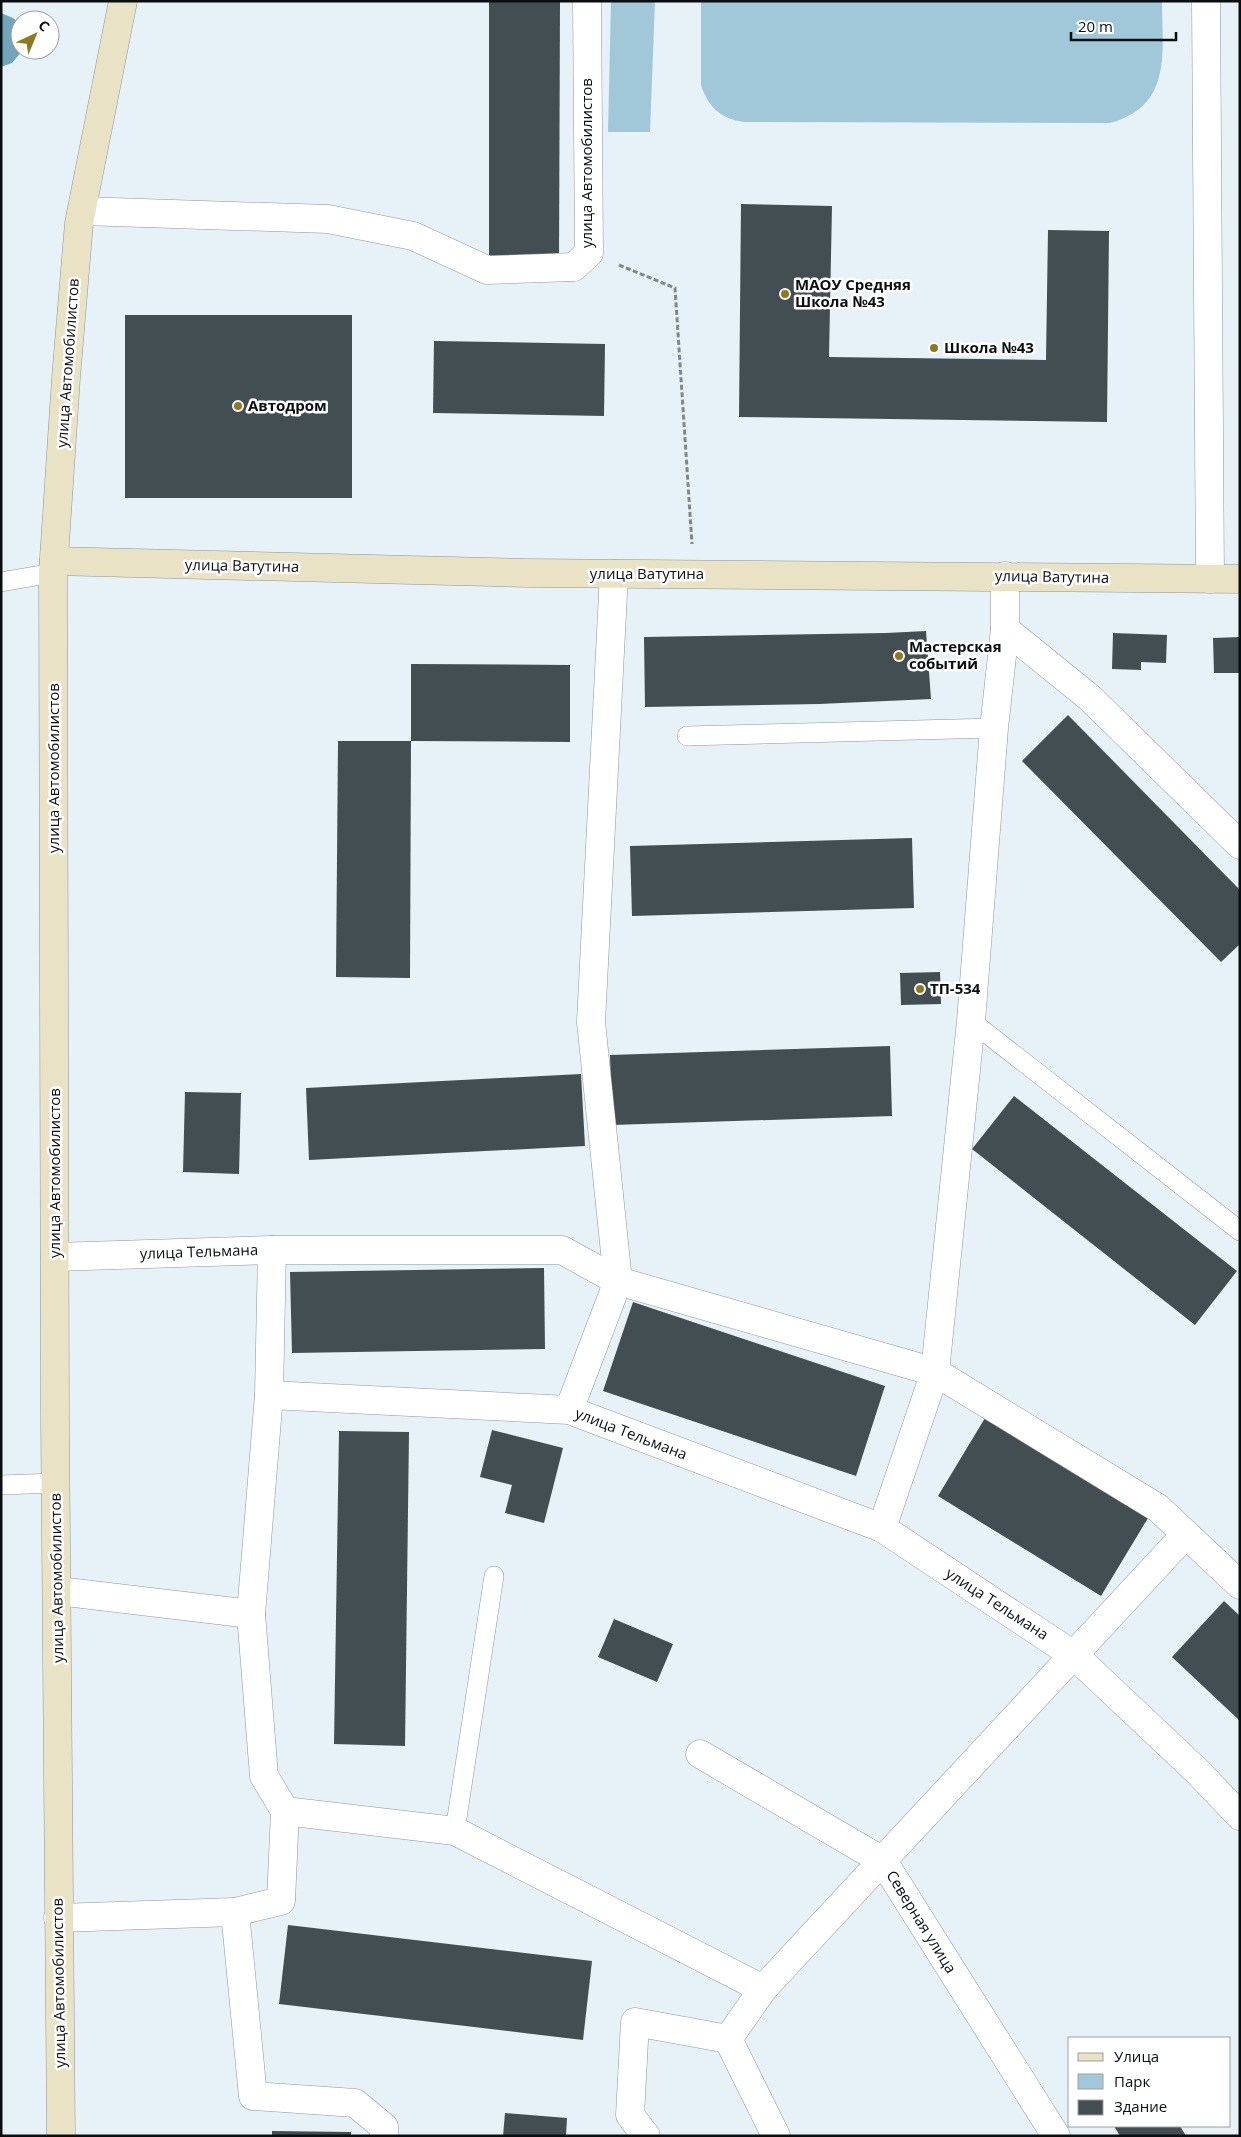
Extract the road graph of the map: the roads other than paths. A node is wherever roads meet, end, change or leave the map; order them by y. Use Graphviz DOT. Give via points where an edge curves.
graph roads {
  1 [pos="123,1"];
  2 [pos="587,1"];
  3 [pos="1206,1"];
  4 [pos="82,211"];
  5 [pos="54,567"];
  6 [pos="614,574"];
  7 [pos="1005,576"];
  8 [pos="1210,579"];
  9 [pos="1240,579"];
  10 [pos="1,582"];
  11 [pos="1005,629"];
  12 [pos="994,728"];
  13 [pos="688,736"];
  14 [pos="1240,845"];
  15 [pos="971,1021"];
  16 [pos="1240,1231"];
  17 [pos="272,1250"];
  18 [pos="55,1257"];
  19 [pos="618,1281"];
  20 [pos="934,1372"];
  21 [pos="269,1395"];
  22 [pos="569,1410"];
  23 [pos="56,1483"];
  24 [pos="1,1485"];
  25 [pos="882,1528"];
  26 [pos="1186,1534"];
  27 [pos="494,1576"];
  28 [pos="1240,1585"];
  29 [pos="58,1590"];
  30 [pos="252,1614"];
  31 [pos="1075,1656"];
  32 [pos="700,1754"];
  33 [pos="285,1812"];
  34 [pos="1240,1816"];
  35 [pos="455,1831"];
  36 [pos="883,1861"];
  37 [pos="235,1912"];
  38 [pos="58,1918"];
  39 [pos="763,1989"];
  40 [pos="728,2039"];
  41 [pos="61,2136"];
  42 [pos="384,2136"];
  43 [pos="646,2136"];
  44 [pos="776,2136"];
  45 [pos="1056,2136"];
  1 -- 4 [label="street, улица Автомобилистов"];
  2 -- 4 [label="street, улица Автомобилистов" via="589,253 574,267 486,270 413,236 328,219"];
  3 -- 8 [label="street"];
  4 -- 5 [label="street, улица Автомобилистов" via="66,378"];
  5 -- 6 [label="street, улица Ватутина"];
  5 -- 10 [label="lane"];
  5 -- 18 [label="street, улица Автомобилистов"];
  6 -- 7 [label="street, улица Ватутина"];
  6 -- 19 [label="street" via="590,1022"];
  7 -- 8 [label="street, улица Ватутина"];
  7 -- 11 [label="street"];
  8 -- 9 [label="street, улица Ватутина"];
  11 -- 12 [label="street"];
  11 -- 14 [label="street" via="1090,698"];
  12 -- 13 [label="lane"];
  12 -- 15 [label="street"];
  15 -- 16 [label="lane"];
  15 -- 20 [label="street"];
  17 -- 18 [label="street, улица Тельмана"];
  17 -- 19 [label="street" via="562,1250"];
  17 -- 21 [label="street, улица Тельмана"];
  18 -- 23 [label="street, улица Автомобилистов"];
  19 -- 20 [label="street"];
  19 -- 22 [label="street"];
  20 -- 25 [label="street"];
  20 -- 26 [label="street" via="1158,1508"];
  21 -- 22 [label="street, улица Тельмана"];
  21 -- 30 [label="street"];
  22 -- 25 [label="street, улица Тельмана"];
  23 -- 24 [label="lane"];
  23 -- 29 [label="street, улица Автомобилистов"];
  25 -- 31 [label="street, улица Тельмана"];
  26 -- 28 [label="street"];
  26 -- 31 [label="street"];
  27 -- 35 [label="lane"];
  29 -- 30 [label="street"];
  29 -- 38 [label="street, улица Автомобилистов"];
  30 -- 33 [label="street" via="264,1776"];
  31 -- 34 [label="street, улица Тельмана"];
  31 -- 36 [label="street"];
  32 -- 36 [label="street, Северная улица"];
  33 -- 35 [label="street"];
  33 -- 37 [label="street" via="281,1901"];
  35 -- 39 [label="street"];
  36 -- 39 [label="street"];
  36 -- 45 [label="street, Северная улица"];
  37 -- 38 [label="street"];
  37 -- 42 [label="street" via="253,2096 355,2103 384,2127"];
  38 -- 41 [label="street, улица Автомобилистов"];
  39 -- 40 [label="street"];
  40 -- 43 [label="street" via="635,2022 630,2115"];
  40 -- 44 [label="street"];
}
